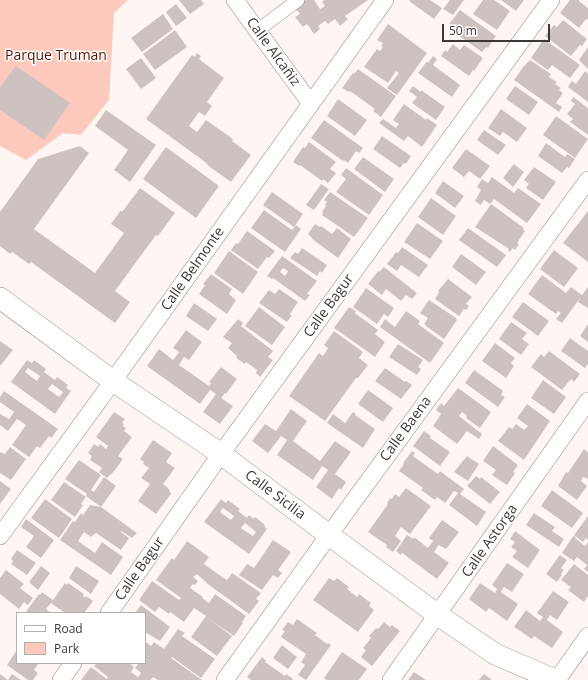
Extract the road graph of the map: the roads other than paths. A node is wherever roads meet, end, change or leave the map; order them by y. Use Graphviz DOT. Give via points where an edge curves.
graph roads {
  1 [pos="235,0"];
  2 [pos="298,0"];
  3 [pos="551,0"];
  4 [pos="382,1"];
  5 [pos="257,31"];
  6 [pos="311,104"];
  7 [pos="588,180"];
  8 [pos="1,302"];
  9 [pos="114,381"];
  10 [pos="588,401"];
  11 [pos="221,454"];
  12 [pos="329,535"];
  13 [pos="0,536"];
  14 [pos="110,612"];
  15 [pos="438,615"];
  16 [pos="588,636"];
  17 [pos="72,664"];
  18 [pos="61,680"];
  19 [pos="225,680"];
  20 [pos="391,680"];
  21 [pos="556,680"];
  1 -- 5 [label="street, Calle Alcañiz"];
  2 -- 5 [label="street"];
  3 -- 11 [label="street, Calle Bagur"];
  4 -- 6 [label="street, Calle Belmonte"];
  5 -- 6 [label="street, Calle Alcañiz"];
  6 -- 9 [label="street, Calle Belmonte"];
  7 -- 12 [label="street, Calle Baena"];
  8 -- 9 [label="street, Calle Sicilia"];
  9 -- 11 [label="street, Calle Sicilia"];
  9 -- 13 [label="street, Calle Belmonte"];
  10 -- 15 [label="street, Calle Astorga"];
  11 -- 12 [label="street, Calle Sicilia"];
  11 -- 14 [label="street, Calle Bagur"];
  12 -- 15 [label="street, Calle Sicilia"];
  12 -- 19 [label="street, Calle Baena"];
  15 -- 20 [label="street, Calle Astorga"];
  15 -- 21 [label="street, Calle Sicilia" via="495,654"];
  16 -- 21 [label="street"];
  17 -- 18 [label="street"];
}
